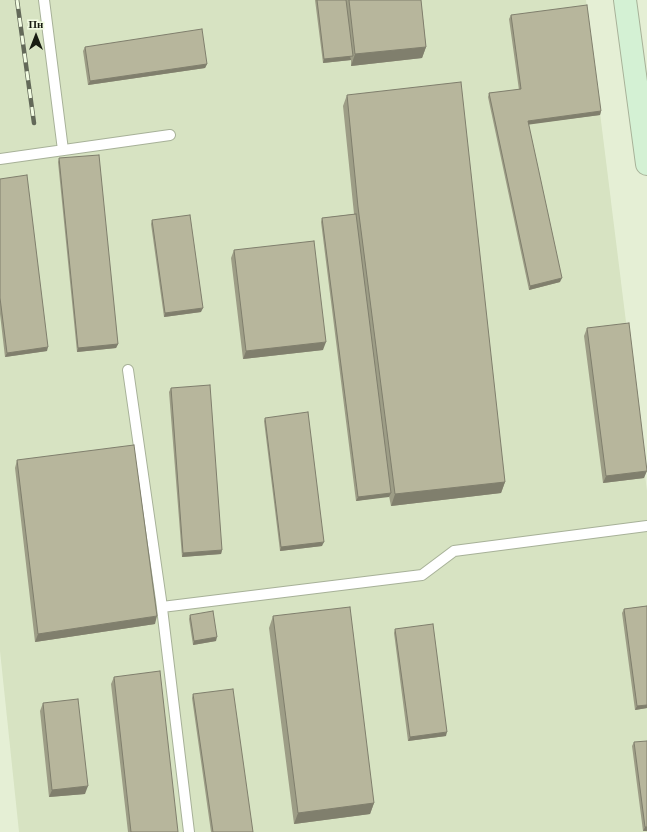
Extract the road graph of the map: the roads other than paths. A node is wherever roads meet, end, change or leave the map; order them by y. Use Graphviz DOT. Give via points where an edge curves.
graph roads {
  1 [pos="44,0"];
  2 [pos="625,0"];
  3 [pos="170,135"];
  4 [pos="63,150"];
  5 [pos="0,159"];
  6 [pos="647,164"];
  7 [pos="128,370"];
  8 [pos="647,526"];
  9 [pos="162,606"];
  10 [pos="189,832"];
  1 -- 4 [label="lane"];
  2 -- 6 [label="street"];
  3 -- 4 [label="lane"];
  4 -- 5 [label="lane"];
  7 -- 9 [label="lane"];
  8 -- 9 [label="lane" via="454,551 422,575"];
  9 -- 10 [label="lane"];
}
